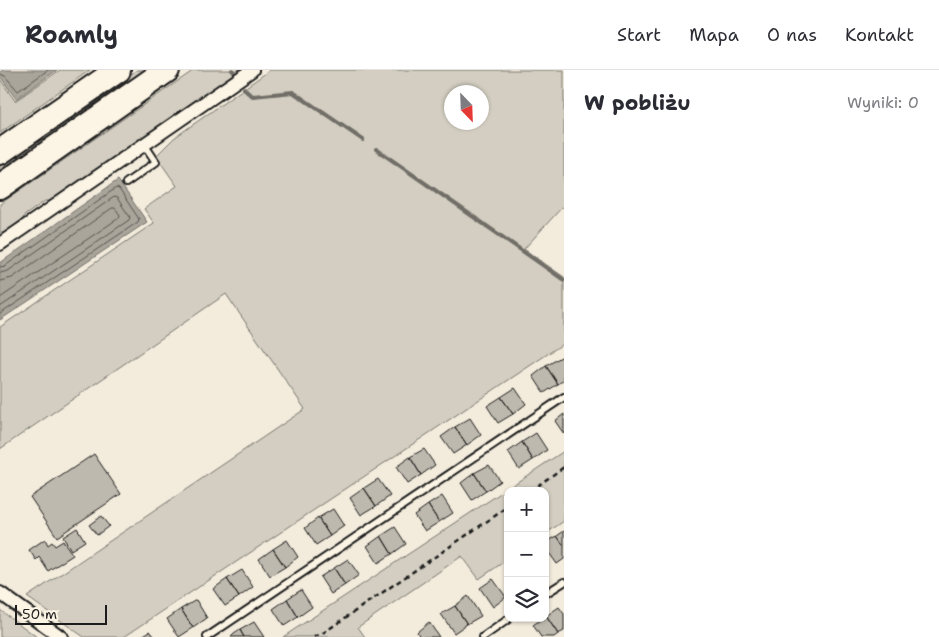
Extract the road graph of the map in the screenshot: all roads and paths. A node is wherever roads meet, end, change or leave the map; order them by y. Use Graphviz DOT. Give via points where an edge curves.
graph roads {
  1 [pos="118,70"];
  2 [pos="167,70"];
  3 [pos="252,70"];
  4 [pos="144,144"];
  5 [pos="0,152"];
  6 [pos="126,183"];
  7 [pos="0,187"];
  8 [pos="0,244"];
  9 [pos="564,397"];
  10 [pos="564,467"];
  11 [pos="536,487"];
  12 [pos="504,510"];
  13 [pos="564,582"];
  14 [pos="549,591"];
  15 [pos="0,593"];
  16 [pos="504,622"];
  17 [pos="60,637"];
  18 [pos="207,637"];
  19 [pos="314,637"];
  20 [pos="483,637"];
  1 -- 5 [label="highway"];
  2 -- 7 [label="highway"];
  3 -- 4 [label="street"];
  4 -- 6 [label="lane" via="156,162"];
  4 -- 8 [label="street"];
  9 -- 18 [label="lane"];
  10 -- 11 [label="path"];
  12 -- 19 [label="path"];
  13 -- 14 [label="lane"];
  15 -- 17 [label="street"];
  16 -- 20 [label="lane"];
}
